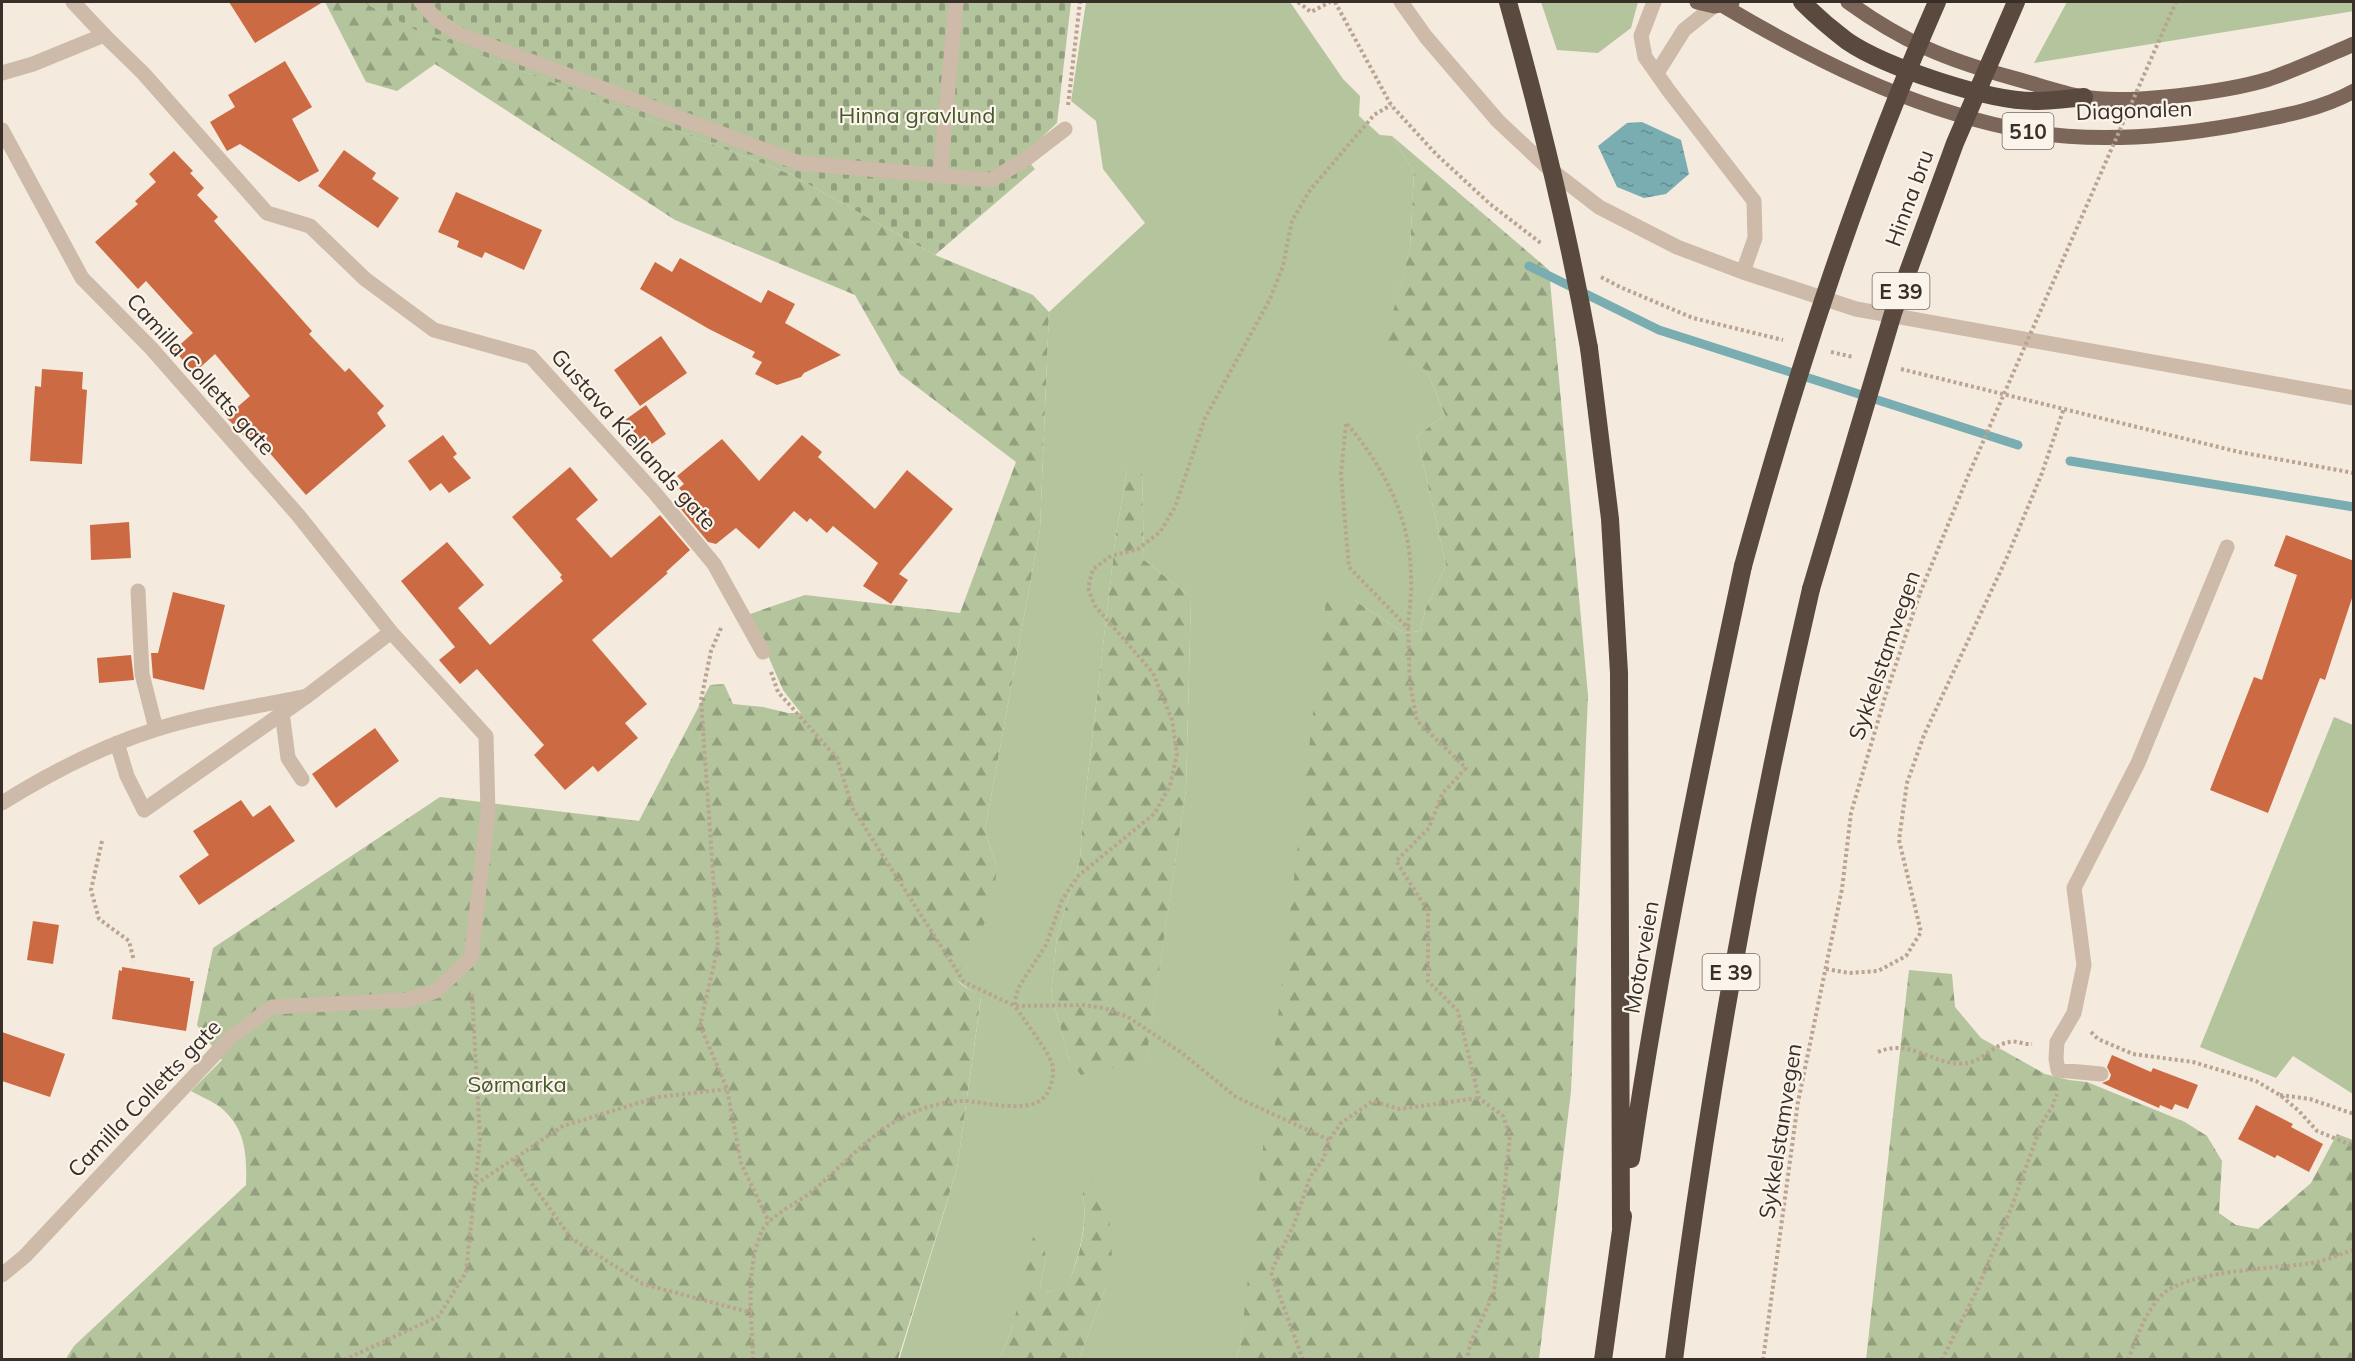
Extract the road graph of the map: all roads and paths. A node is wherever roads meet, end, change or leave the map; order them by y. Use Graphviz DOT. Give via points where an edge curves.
graph roads {
  1 [pos="73,2"];
  2 [pos="421,2"];
  3 [pos="956,2"];
  4 [pos="1080,2"];
  5 [pos="1299,2"];
  6 [pos="1330,2"];
  7 [pos="1401,2"];
  8 [pos="1508,2"];
  9 [pos="1654,2"];
  10 [pos="1697,2"];
  11 [pos="1802,2"];
  12 [pos="1848,2"];
  13 [pos="1937,2"];
  14 [pos="2016,2"];
  15 [pos="2176,2"];
  16 [pos="1724,4"];
  17 [pos="104,35"];
  18 [pos="2354,44"];
  19 [pos="2,73"];
  20 [pos="1657,73"];
  21 [pos="2354,92"];
  22 [pos="2084,98"];
  23 [pos="1391,105"];
  24 [pos="1065,129"];
  25 [pos="2,130"];
  26 [pos="940,176"];
  27 [pos="1743,272"];
  28 [pos="2354,398"];
  29 [pos="2064,408"];
  30 [pos="2227,547"];
  31 [pos="1743,566"];
  32 [pos="138,591"];
  33 [pos="738,607"];
  34 [pos="1408,628"];
  35 [pos="391,632"];
  36 [pos="763,652"];
  37 [pos="307,696"];
  38 [pos="282,712"];
  39 [pos="156,729"];
  40 [pos="117,743"];
  41 [pos="302,779"];
  42 [pos="2,803"];
  43 [pos="102,841"];
  44 [pos="471,958"];
  45 [pos="134,961"];
  46 [pos="1826,969"];
  47 [pos="1015,1006"];
  48 [pos="2074,1013"];
  49 [pos="2057,1042"];
  50 [pos="1878,1052"];
  51 [pos="2058,1070"];
  52 [pos="2101,1074"];
  53 [pos="727,1089"];
  54 [pos="2280,1095"];
  55 [pos="1479,1098"];
  56 [pos="2354,1114"];
  57 [pos="1329,1140"];
  58 [pos="2354,1146"];
  59 [pos="514,1159"];
  60 [pos="475,1184"];
  61 [pos="769,1222"];
  62 [pos="1621,1228"];
  63 [pos="2354,1250"];
  64 [pos="2,1275"];
  65 [pos="752,1313"];
  66 [pos="344,1359"];
  67 [pos="753,1359"];
  68 [pos="1303,1359"];
  69 [pos="1467,1359"];
  70 [pos="1603,1359"];
  71 [pos="1674,1359"];
  72 [pos="1763,1359"];
  73 [pos="1942,1359"];
  74 [pos="2128,1359"];
  1 -- 17 [label="street, Gustava Kiellands gate"];
  2 -- 26 [label="street" via="437,20 459,34 799,163"];
  3 -- 26 [label="street"];
  4 -- 24 [label="path"];
  5 -- 6 [label="path" via="1311,12"];
  7 -- 27 [label="street" via="1498,122 1555,173 1599,207 1677,247"];
  8 -- 62 [label="highway, bridge" via="1575,268 1610,519 1619,674"];
  9 -- 20 [label="street" via="1641,36 1645,57"];
  10 -- 16 [label="main road, Diagonalen"];
  11 -- 22 [label="highway, 510" via="1849,42 1940,81 2032,101"];
  12 -- 22 [label="main road, Diagonalen / 510" via="1916,45 1985,70"];
  13 -- 31 [label="highway, Hinna bru, bridge" via="1887,121 1828,286"];
  14 -- 71 [label="highway, Hinna bru / E 39, bridge" via="1955,143 1893,313 1811,589 1762,809 1728,988"];
  15 -- 46 [label="path, Sykkelstamvegen, bridge" via="1920,593 1851,813 1842,889"];
  16 -- 20 [label="street" via="1684,30"];
  16 -- 21 [label="main road, Diagonalen / 510" via="1844,72 1891,93 2012,129 2140,137 2207,130 2331,104"];
  17 -- 19 [label="street"];
  17 -- 33 [label="street, Gustava Kiellands gate" via="143,73 267,213 310,226 364,279 434,330 531,357 714,564"];
  18 -- 22 [label="main road, Diagonalen / 510" via="2267,80 2157,97"];
  20 -- 27 [label="street" via="1754,201 1755,238"];
  23 -- 47 [label="path" via="1374,116 1310,190 1292,220 1283,266 1270,299 1205,418 1175,507 1160,532 1138,549 1111,556 1093,569 1088,588 1095,606 1153,673 1172,720 1177,754 1170,786 1154,814 1078,876 1062,900 1046,945 1020,985"];
  24 -- 26 [label="street" via="991,180"];
  25 -- 35 [label="street, Camilla Colletts gate" via="81,278 151,348 298,515"];
  27 -- 28 [label="street" via="1856,309"];
  29 -- 46 [label="path" via="2038,483 1924,735 1907,783 1899,840 1921,932 1906,957 1878,971 1849,973"];
  30 -- 48 [label="street" via="2138,763 2074,888 2084,965"];
  31 -- 62 [label="highway, Motorveien" via="1661,977"];
  32 -- 39 [label="street" via="142,674"];
  33 -- 36 [label="street, Gustava Kiellands gate"];
  33 -- 53 [label="path" via="722,627 711,651 701,700 718,947 700,1025"];
  34 -- 34 [label="path" via="1349,567 1341,474 1347,424 1384,474 1407,534 1412,576"];
  34 -- 55 [label="path" via="1410,684 1417,721 1466,768 1442,794 1429,828 1396,861 1428,911 1428,981 1458,1011"];
  35 -- 37 [label="street"];
  35 -- 44 [label="street, Camilla Colletts gate" via="486,736 488,813"];
  36 -- 47 [label="path" via="778,692 837,758 853,809 964,982"];
  37 -- 38 [label="street"];
  37 -- 39 [label="street"];
  38 -- 40 [label="street" via="144,810 127,776"];
  38 -- 41 [label="street" via="288,758"];
  39 -- 40 [label="street"];
  40 -- 42 [label="street" via="49,774"];
  43 -- 45 [label="path" via="91,890 99,919 129,941"];
  44 -- 60 [label="path" via="480,1140"];
  44 -- 64 [label="street, Camilla Colletts gate" via="436,991 407,1000 272,1007 231,1037 25,1256"];
  46 -- 72 [label="path, Sykkelstamvegen" via="1798,1102"];
  47 -- 57 [label="path" via="1083,1005 1128,1017 1182,1053 1236,1097"];
  47 -- 61 [label="path" via="1052,1064 1046,1095 1031,1104 1007,1106 962,1101 904,1114"];
  48 -- 49 [label="street"];
  48 -- 54 [label="path" via="2098,1039 2133,1054 2210,1066 2256,1081"];
  49 -- 50 [label="path" via="2028,1045 2010,1041 1969,1063 1944,1061 1906,1048"];
  49 -- 51 [label="street"];
  51 -- 52 [label="street"];
  51 -- 73 [label="path" via="2060,1083 2052,1107 2042,1123 1977,1290"];
  53 -- 59 [label="path" via="658,1097 563,1126"];
  53 -- 61 [label="path" via="741,1163"];
  54 -- 56 [label="path" via="2310,1099"];
  54 -- 58 [label="path" via="2317,1131"];
  55 -- 57 [label="path" via="1399,1108 1372,1101 1341,1123"];
  55 -- 69 [label="path" via="1503,1116 1510,1136 1494,1293"];
  57 -- 68 [label="path" via="1272,1272"];
  59 -- 60 [label="path"];
  59 -- 65 [label="path" via="571,1238 643,1284"];
  60 -- 66 [label="path" via="466,1272 440,1316"];
  61 -- 65 [label="path" via="760,1234 751,1279"];
  62 -- 70 [label="highway, Motorveien"];
  63 -- 74 [label="path" via="2320,1261 2241,1271 2181,1284 2163,1293 2151,1309"];
  65 -- 67 [label="path"];
}
